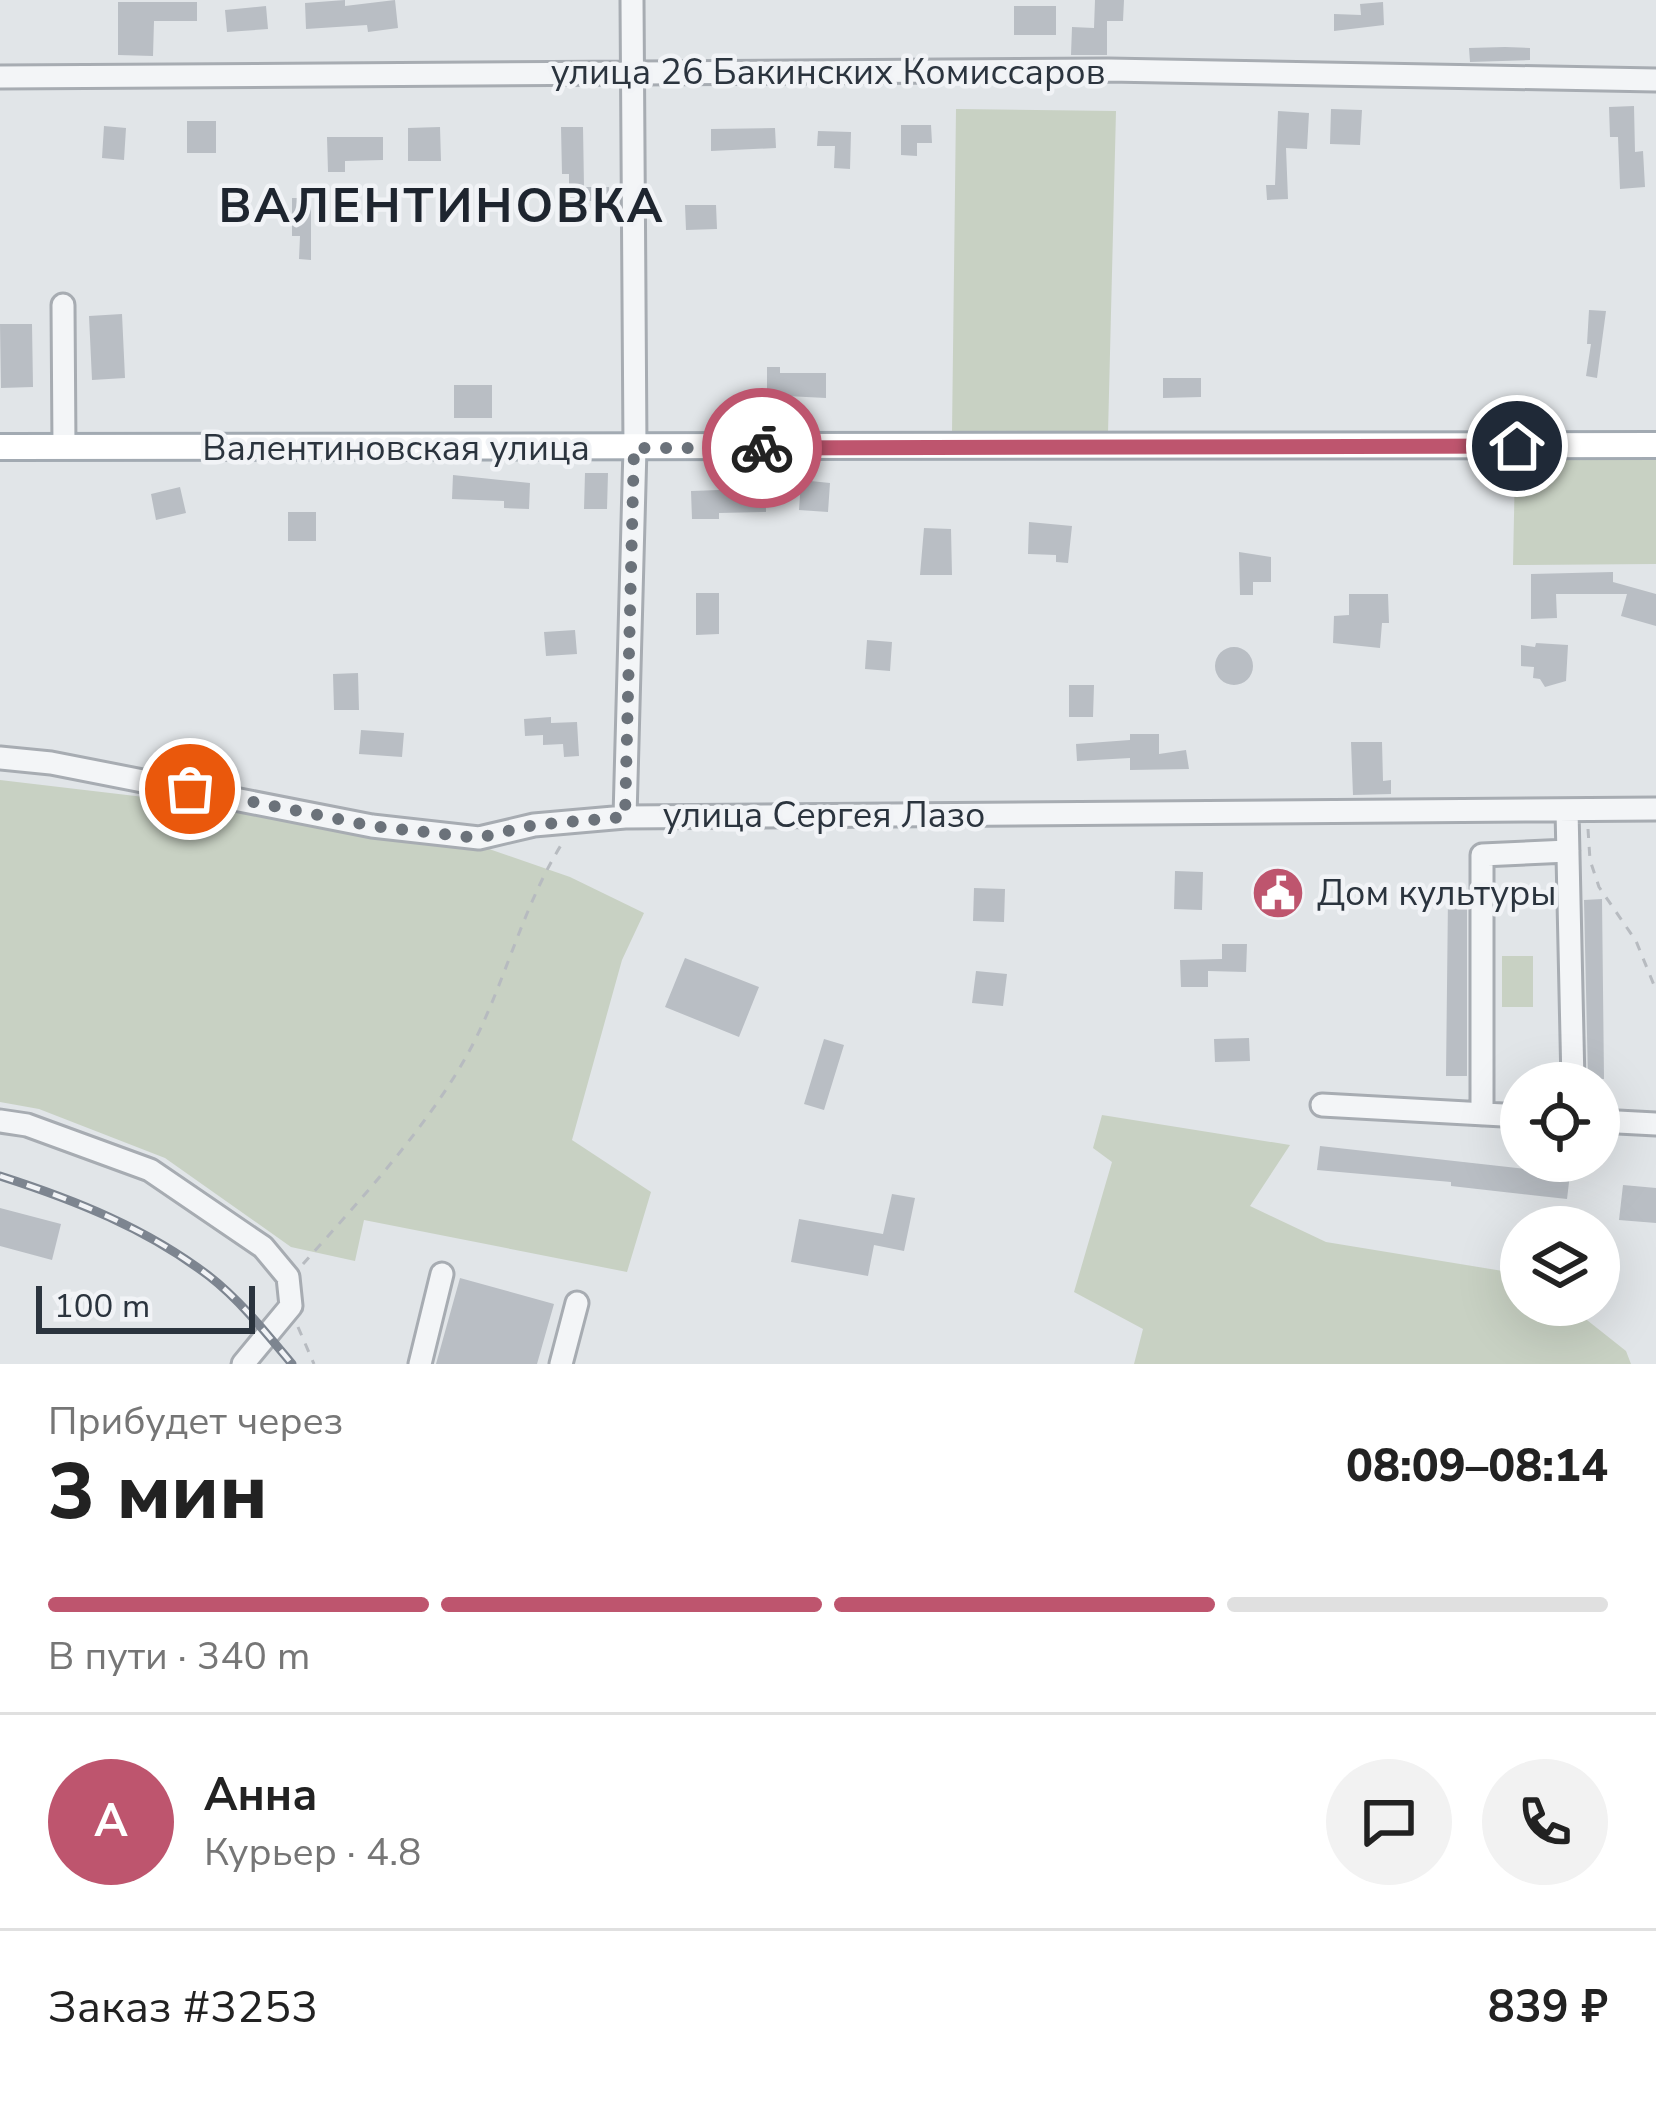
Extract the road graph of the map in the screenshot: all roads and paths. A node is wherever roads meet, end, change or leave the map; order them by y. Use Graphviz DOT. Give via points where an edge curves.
graph roads {
  1 [pos="632,0"];
  2 [pos="632,72"];
  3 [pos="0,76"];
  4 [pos="1656,80"];
  5 [pos="63,305"];
  6 [pos="1656,446"];
  7 [pos="0,447"];
  8 [pos="64,447"];
  9 [pos="634,448"];
  10 [pos="0,758"];
  11 [pos="1656,809"];
  12 [pos="1577,810"];
  13 [pos="625,817"];
  14 [pos="564,839"];
  15 [pos="1568,851"];
  16 [pos="1656,990"];
  17 [pos="1573,1062"];
  18 [pos="1322,1105"];
  19 [pos="1482,1114"];
  20 [pos="1500,1115"];
  21 [pos="0,1121"];
  22 [pos="1620,1122"];
  23 [pos="1656,1124"];
  24 [pos="442,1274"];
  25 [pos="288,1277"];
  26 [pos="577,1303"];
  27 [pos="292,1306"];
  28 [pos="243,1364"];
  29 [pos="314,1364"];
  30 [pos="420,1364"];
  31 [pos="561,1364"];
  1 -- 2 [label="street"];
  2 -- 3 [label="street, улица 26 Бакинских Комиссаров"];
  2 -- 4 [label="street, улица 26 Бакинских Комиссаров"];
  2 -- 9 [label="street"];
  5 -- 8 [label="street"];
  6 -- 9 [label="main road, Валентиновская улица"];
  7 -- 8 [label="main road, Валентиновская улица"];
  8 -- 9 [label="main road, Валентиновская улица"];
  9 -- 13 [label="street"];
  10 -- 13 [label="street, улица Сергея Лазо" via="478,838"];
  11 -- 12 [label="street, улица Сергея Лазо"];
  12 -- 13 [label="street, улица Сергея Лазо"];
  12 -- 15 [label="street"];
  12 -- 16 [label="path" via="1593,873"];
  14 -- 25 [label="path" via="475,1041 410,1139"];
  15 -- 17 [label="street"];
  15 -- 19 [label="street" via="1482,854"];
  18 -- 19 [label="street"];
  19 -- 20 [label="street"];
  21 -- 25 [label="street" via="150,1170 263,1247"];
  22 -- 23 [label="street"];
  24 -- 30 [label="street"];
  25 -- 27 [label="street"];
  26 -- 31 [label="street"];
  27 -- 28 [label="street"];
  27 -- 29 [label="path"];
}
